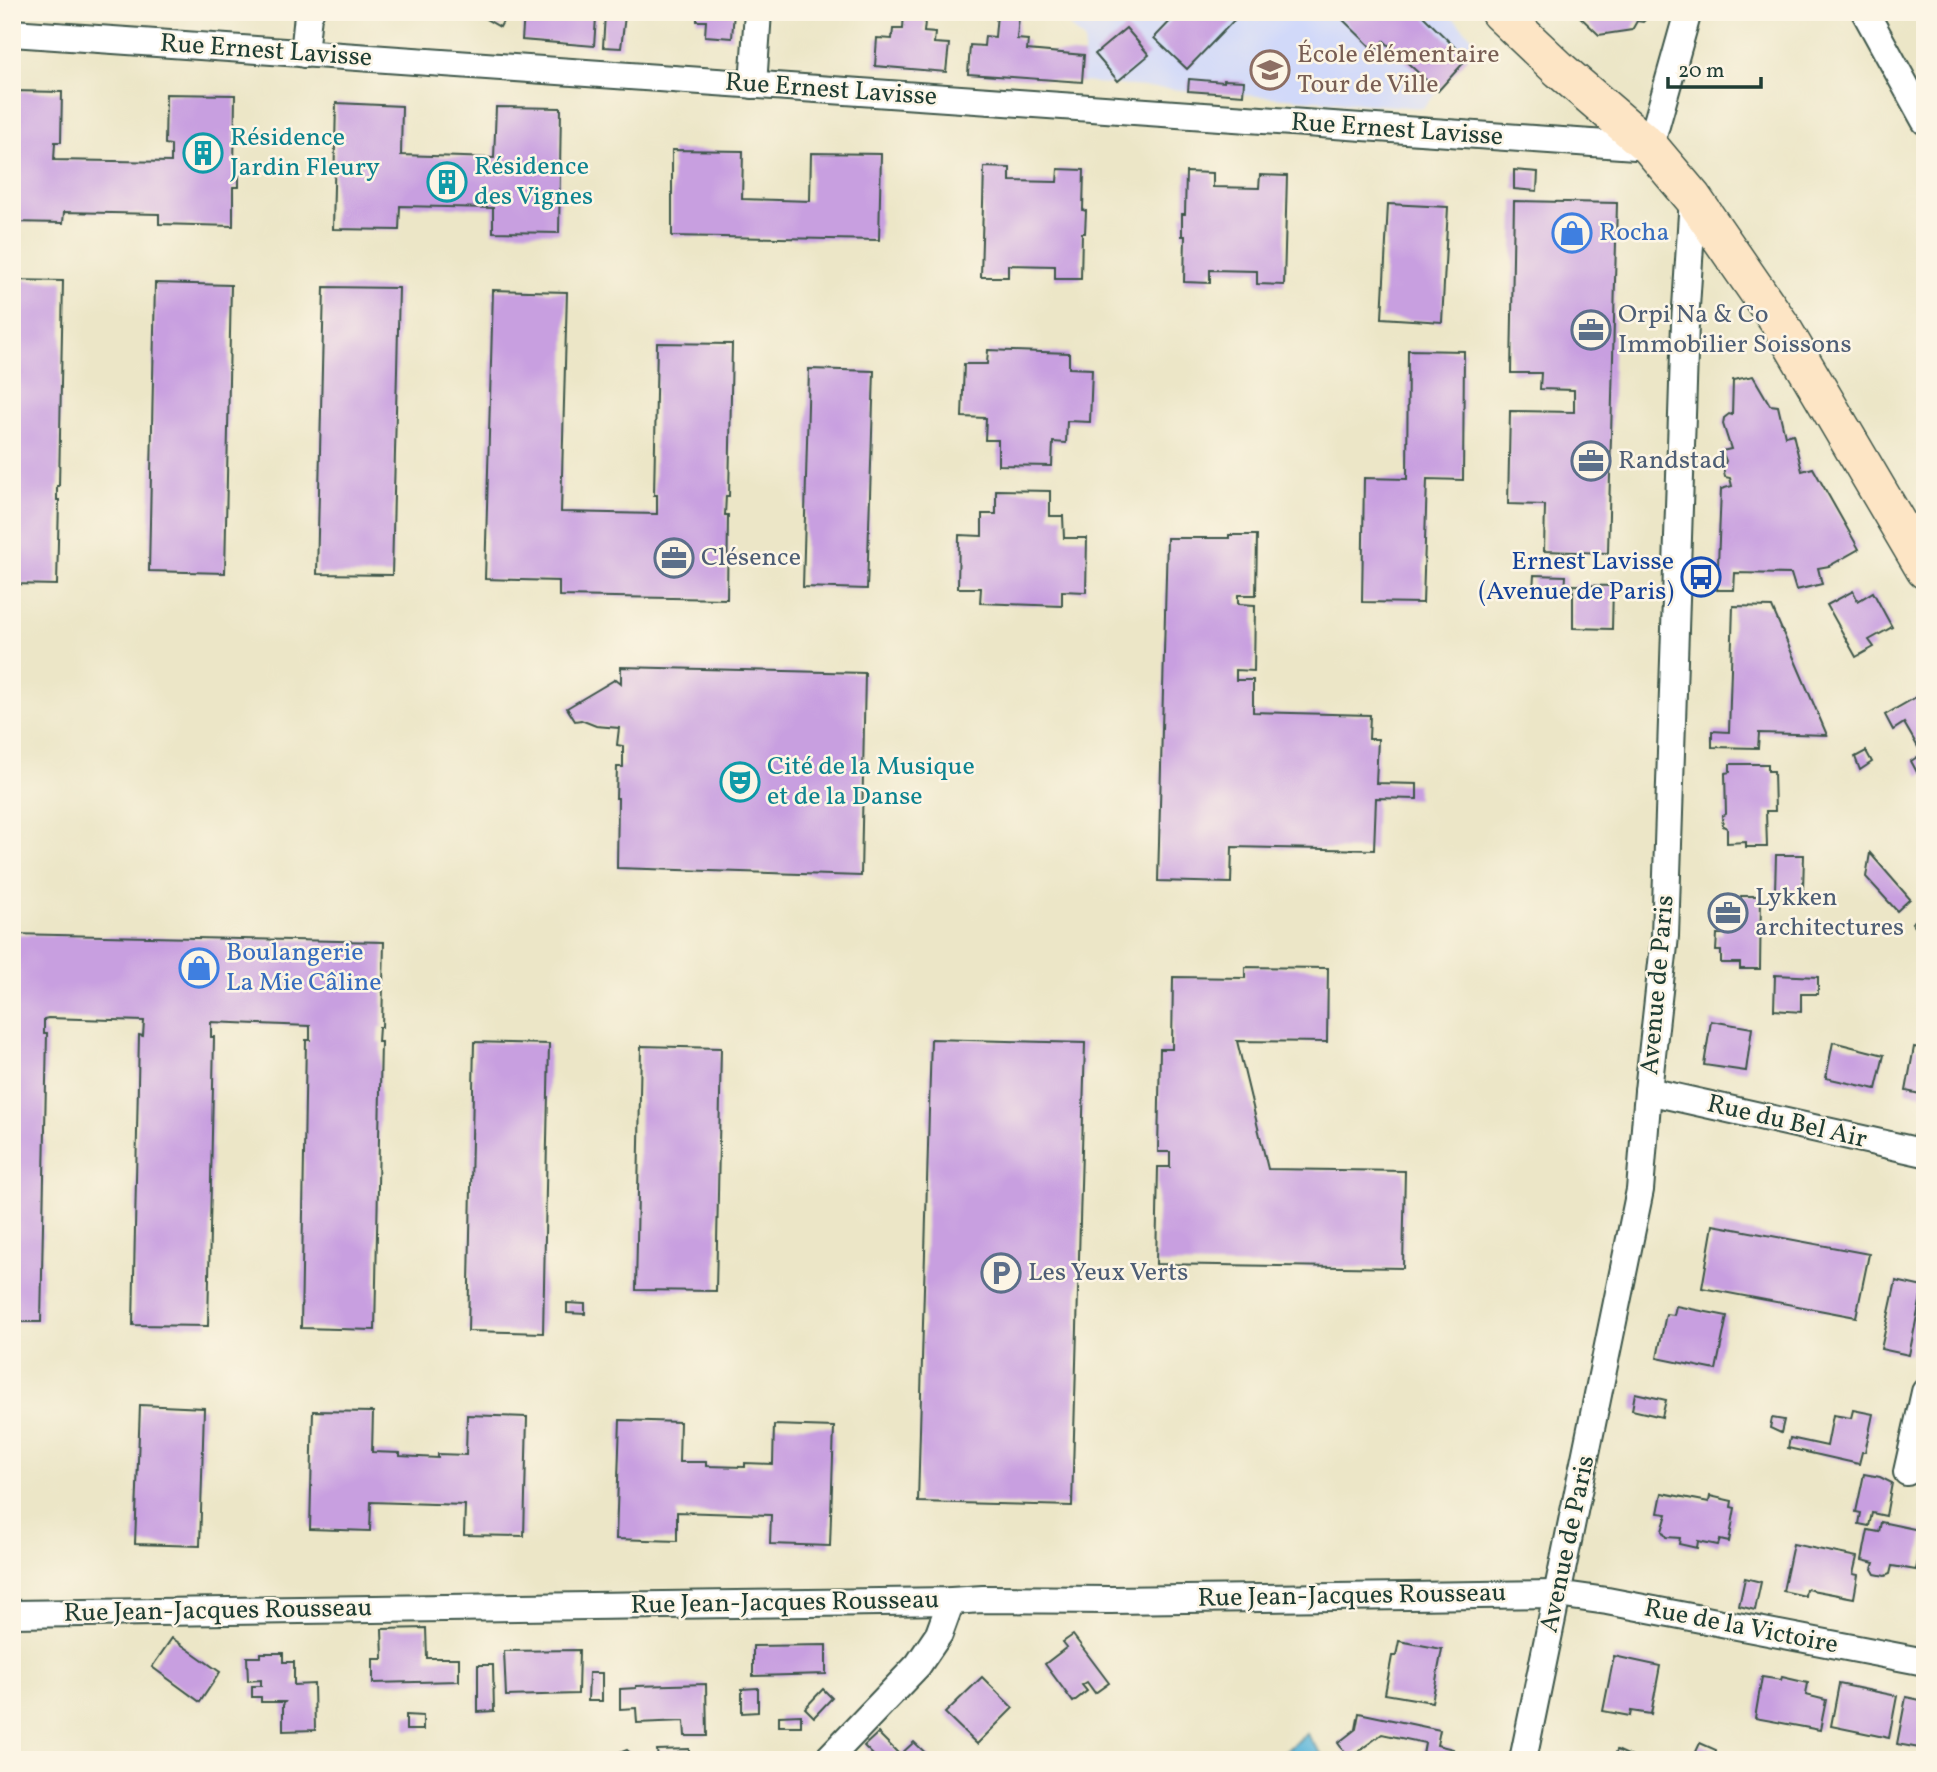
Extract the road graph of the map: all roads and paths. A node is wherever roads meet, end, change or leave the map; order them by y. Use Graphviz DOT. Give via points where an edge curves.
graph roads {
  1 [pos="758,12"];
  2 [pos="1499,12"];
  3 [pos="1688,12"];
  4 [pos="1865,12"];
  5 [pos="308,13"];
  6 [pos="12,33"];
  7 [pos="304,54"];
  8 [pos="752,85"];
  9 [pos="1925,121"];
  10 [pos="1650,148"];
  11 [pos="1693,198"];
  12 [pos="1925,570"];
  13 [pos="1648,1091"];
  14 [pos="1925,1153"];
  15 [pos="1925,1392"];
  16 [pos="1907,1472"];
  17 [pos="1557,1594"];
  18 [pos="951,1601"];
  19 [pos="12,1614"];
  20 [pos="1925,1662"];
  21 [pos="827,1760"];
  22 [pos="1523,1760"];
  1 -- 8 [label="street"];
  2 -- 10 [label="main road"];
  3 -- 10 [label="street"];
  4 -- 9 [label="street"];
  5 -- 7 [label="street"];
  6 -- 7 [label="street, Rue Ernest Lavisse"];
  7 -- 8 [label="street, Rue Ernest Lavisse"];
  8 -- 10 [label="street, Rue Ernest Lavisse"];
  10 -- 11 [label="main road"];
  11 -- 12 [label="main road" via="1780,324"];
  11 -- 13 [label="street, Avenue de Paris" via="1665,936"];
  13 -- 14 [label="street, Rue du Bel Air"];
  13 -- 17 [label="street, Avenue de Paris" via="1640,1191"];
  15 -- 16 [label="street"];
  17 -- 18 [label="street, Rue Jean-Jacques Rousseau"];
  17 -- 20 [label="street, Rue de la Victoire"];
  17 -- 22 [label="street, Avenue de Paris"];
  18 -- 19 [label="street, Rue Jean-Jacques Rousseau"];
  18 -- 21 [label="street" via="939,1634 918,1665"];
}
